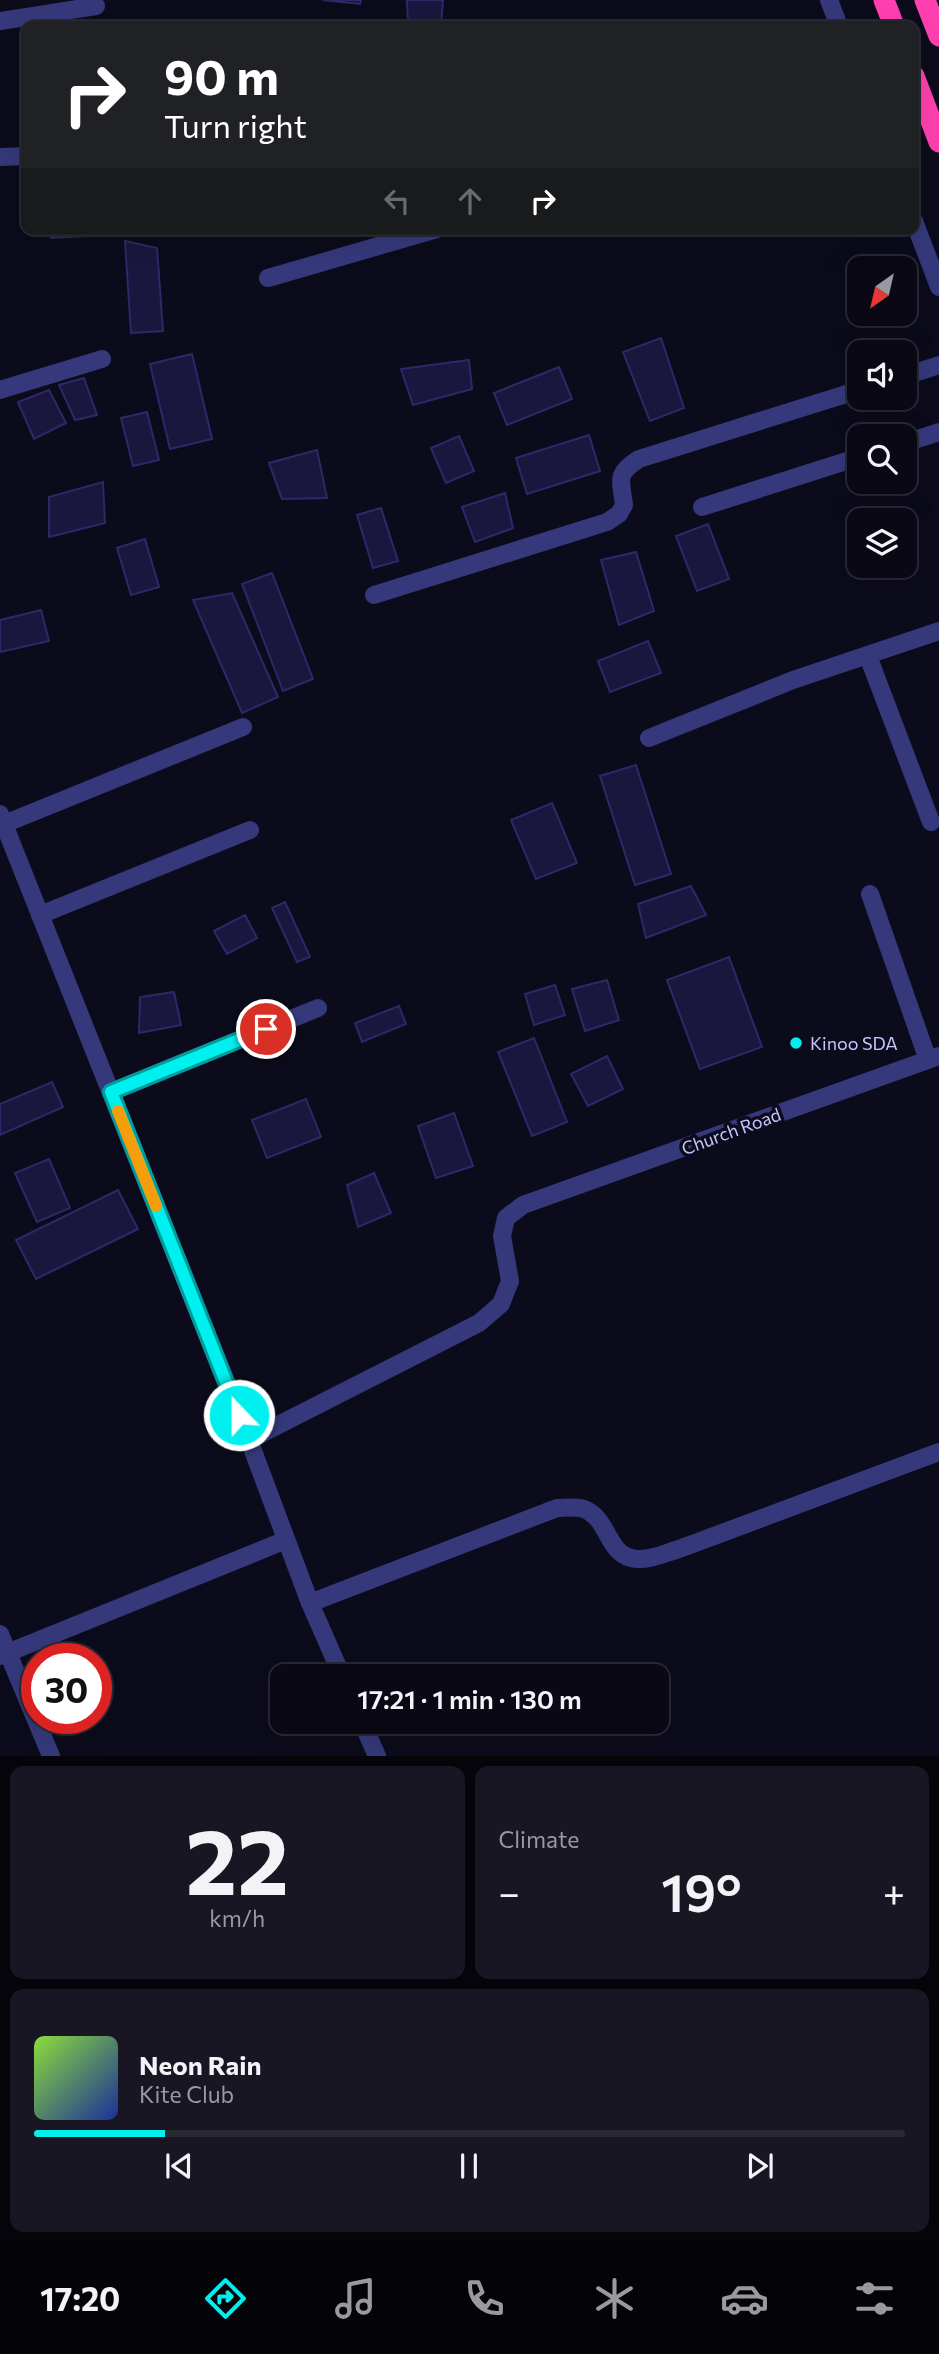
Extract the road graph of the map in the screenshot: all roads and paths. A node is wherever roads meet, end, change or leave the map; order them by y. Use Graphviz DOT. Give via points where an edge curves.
graph roads {
  1 [pos="829,0"];
  2 [pos="884,0"];
  3 [pos="925,0"];
  4 [pos="96,6"];
  5 [pos="0,21"];
  6 [pos="837,21"];
  7 [pos="892,21"];
  8 [pos="939,36"];
  9 [pos="919,89"];
  10 [pos="939,142"];
  11 [pos="21,156"];
  12 [pos="0,157"];
  13 [pos="919,234"];
  14 [pos="416,235"];
  15 [pos="268,278"];
  16 [pos="939,287"];
  17 [pos="102,359"];
  18 [pos="939,365"];
  19 [pos="917,372"];
  20 [pos="0,390"];
  21 [pos="847,394"];
  22 [pos="939,432"];
  23 [pos="917,439"];
  24 [pos="847,461"];
  25 [pos="702,507"];
  26 [pos="374,595"];
  27 [pos="939,631"];
  28 [pos="868,656"];
  29 [pos="243,727"];
  30 [pos="649,738"];
  31 [pos="2,819"];
  32 [pos="931,822"];
  33 [pos="250,830"];
  34 [pos="7,851"];
  35 [pos="870,894"];
  36 [pos="40,915"];
  37 [pos="318,1008"];
  38 [pos="933,1058"];
  39 [pos="111,1092"];
  40 [pos="248,1440"];
  41 [pos="939,1452"];
  42 [pos="286,1540"];
  43 [pos="310,1603"];
  44 [pos="0,1634"];
  45 [pos="4,1654"];
  46 [pos="337,1664"];
  47 [pos="367,1734"];
  48 [pos="51,1755"];
  49 [pos="377,1755"];
  1 -- 6 [label="street"];
  2 -- 7 [label="highway"];
  3 -- 8 [label="highway"];
  4 -- 5 [label="street"];
  9 -- 10 [label="highway"];
  11 -- 12 [label="street"];
  13 -- 16 [label="street"];
  14 -- 15 [label="street"];
  17 -- 20 [label="street"];
  18 -- 19 [label="street"];
  21 -- 26 [label="street" via="639,459 626,467 620,478 624,505 607,522"];
  22 -- 23 [label="street"];
  24 -- 25 [label="street"];
  27 -- 28 [label="street"];
  28 -- 30 [label="street" via="793,680"];
  28 -- 32 [label="street"];
  29 -- 31 [label="street"];
  31 -- 34 [label="street"];
  33 -- 36 [label="street"];
  34 -- 36 [label="street"];
  35 -- 38 [label="street"];
  36 -- 39 [label="street"];
  37 -- 39 [label="street"];
  38 -- 40 [label="street, Church Road" via="523,1205 506,1218 502,1236 510,1281 501,1304 479,1323"];
  39 -- 40 [label="street"];
  40 -- 42 [label="street"];
  41 -- 43 [label="street" via="648,1558 631,1558 615,1548 599,1518 582,1507 557,1508"];
  42 -- 43 [label="street"];
  42 -- 45 [label="street"];
  43 -- 46 [label="street"];
  44 -- 45 [label="street"];
  45 -- 48 [label="street"];
  47 -- 49 [label="street"];
}
